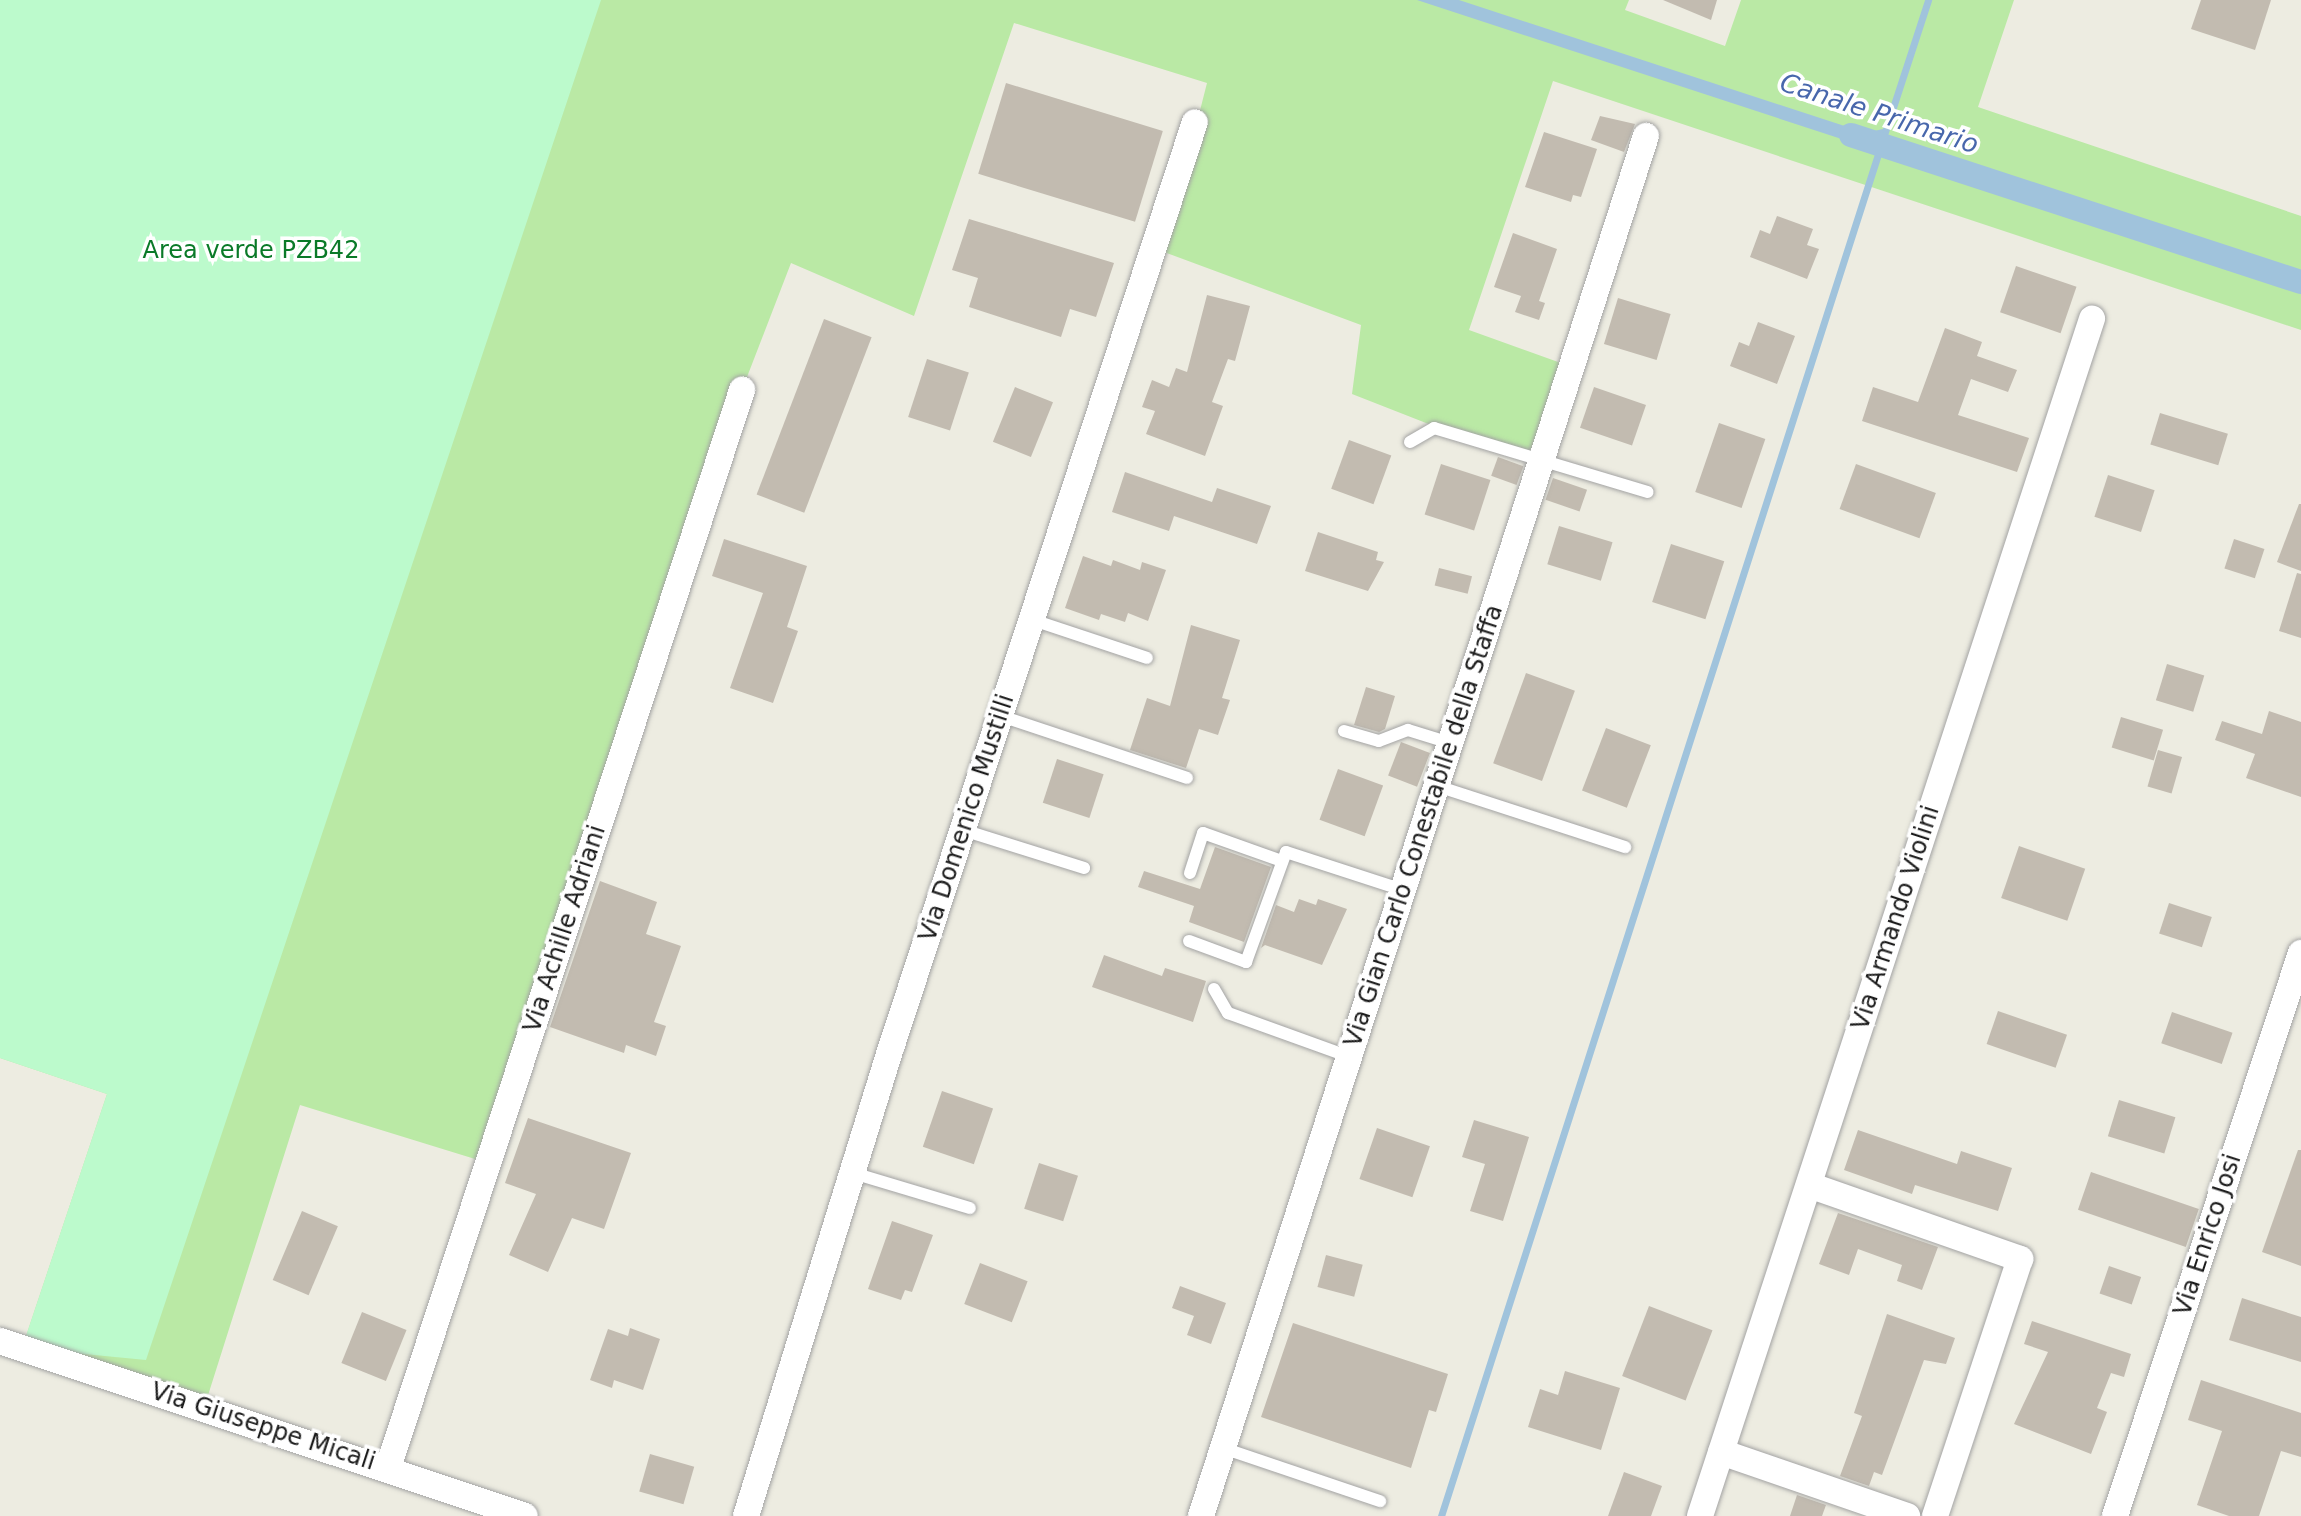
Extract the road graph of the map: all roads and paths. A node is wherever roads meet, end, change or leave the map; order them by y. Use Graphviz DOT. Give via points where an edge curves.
graph roads {
  1 [pos="1195,122"];
  2 [pos="1646,136"];
  3 [pos="2092,319"];
  4 [pos="742,390"];
  5 [pos="1410,442"];
  6 [pos="1543,457"];
  7 [pos="1648,492"];
  8 [pos="1033,620"];
  9 [pos="1147,658"];
  10 [pos="1001,716"];
  11 [pos="1344,731"];
  12 [pos="1450,743"];
  13 [pos="1187,778"];
  14 [pos="1437,786"];
  15 [pos="963,830"];
  16 [pos="1625,847"];
  17 [pos="1282,861"];
  18 [pos="1084,868"];
  19 [pos="1190,873"];
  20 [pos="1403,890"];
  21 [pos="1189,941"];
  22 [pos="2301,953"];
  23 [pos="1214,989"];
  24 [pos="1350,1057"];
  25 [pos="853,1173"];
  26 [pos="1809,1185"];
  27 [pos="970,1208"];
  28 [pos="0,1341"];
  29 [pos="1223,1448"];
  30 [pos="1721,1452"];
  31 [pos="388,1468"];
  32 [pos="1380,1501"];
  33 [pos="525,1516"];
  34 [pos="746,1516"];
  35 [pos="1201,1516"];
  36 [pos="1700,1516"];
  37 [pos="1907,1516"];
  38 [pos="1935,1516"];
  39 [pos="2115,1516"];
  1 -- 8 [label="street, Via Domenico Mustilli"];
  2 -- 6 [label="street, Via Gian Carlo Conestabile della Staffa"];
  3 -- 26 [label="street, Via Armando Violini"];
  4 -- 31 [label="street, Via Achille Adriani"];
  5 -- 6 [label="lane" via="1434,428"];
  6 -- 7 [label="lane"];
  6 -- 12 [label="street, Via Gian Carlo Conestabile della Staffa"];
  8 -- 9 [label="lane"];
  8 -- 10 [label="street, Via Domenico Mustilli"];
  10 -- 13 [label="lane"];
  10 -- 15 [label="street, Via Domenico Mustilli"];
  11 -- 12 [label="lane" via="1379,741 1408,730"];
  12 -- 14 [label="street, Via Gian Carlo Conestabile della Staffa"];
  14 -- 16 [label="lane"];
  14 -- 20 [label="street, Via Gian Carlo Conestabile della Staffa"];
  15 -- 18 [label="lane"];
  15 -- 25 [label="street, Via Domenico Mustilli"];
  17 -- 19 [label="lane" via="1203,833"];
  17 -- 20 [label="lane" via="1286,852"];
  17 -- 21 [label="lane" via="1246,962"];
  20 -- 24 [label="street, Via Gian Carlo Conestabile della Staffa"];
  22 -- 39 [label="street, Via Enrico Josi"];
  23 -- 24 [label="lane" via="1228,1013"];
  24 -- 29 [label="street, Via Gian Carlo Conestabile della Staffa"];
  25 -- 27 [label="lane"];
  25 -- 34 [label="street, Via Domenico Mustilli"];
  26 -- 30 [label="street, Via Armando Violini"];
  26 -- 38 [label="street" via="2020,1259"];
  28 -- 31 [label="street, Via Giuseppe Micali"];
  29 -- 32 [label="lane"];
  29 -- 35 [label="street, Via Gian Carlo Conestabile della Staffa"];
  30 -- 36 [label="street, Via Armando Violini"];
  30 -- 37 [label="street"];
  31 -- 33 [label="street, Via Giuseppe Micali"];
}
